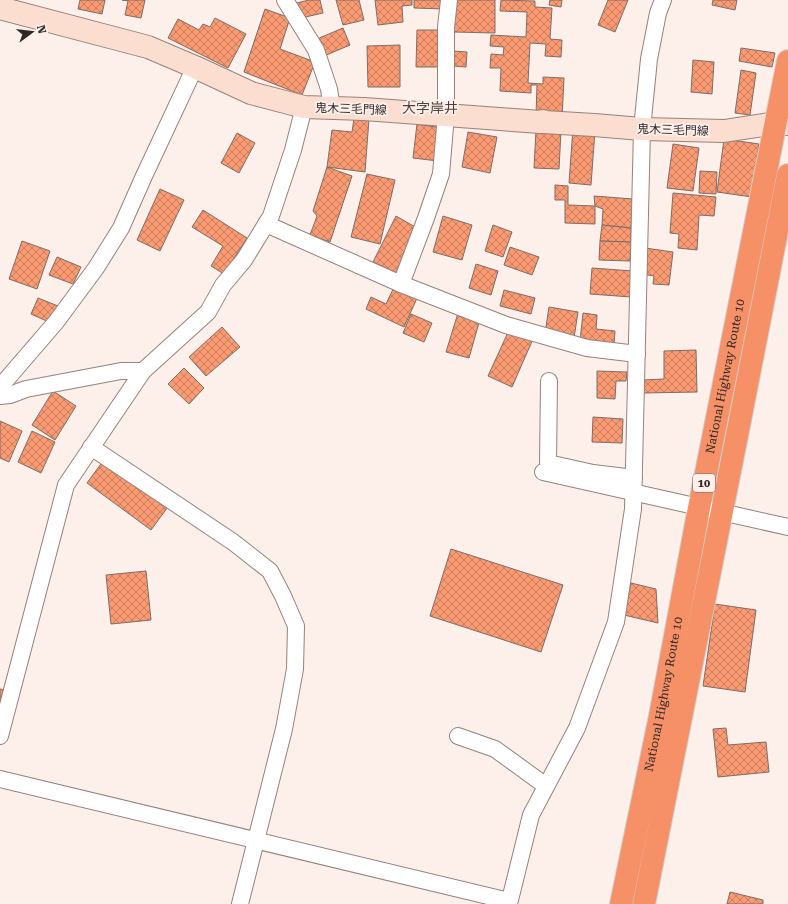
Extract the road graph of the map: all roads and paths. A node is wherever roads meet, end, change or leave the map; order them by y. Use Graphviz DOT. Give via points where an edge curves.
graph roads {
  1 [pos="285,0"];
  2 [pos="449,0"];
  3 [pos="663,0"];
  4 [pos="0,8"];
  5 [pos="788,61"];
  6 [pos="195,67"];
  7 [pos="304,108"];
  8 [pos="332,108"];
  9 [pos="446,115"];
  10 [pos="782,123"];
  11 [pos="642,129"];
  12 [pos="788,175"];
  13 [pos="266,224"];
  14 [pos="401,284"];
  15 [pos="637,354"];
  16 [pos="143,371"];
  17 [pos="549,381"];
  18 [pos="0,387"];
  19 [pos="0,396"];
  20 [pos="91,447"];
  21 [pos="543,472"];
  22 [pos="634,485"];
  23 [pos="699,508"];
  24 [pos="721,512"];
  25 [pos="788,527"];
  26 [pos="0,736"];
  27 [pos="458,736"];
  28 [pos="0,779"];
  29 [pos="546,786"];
  30 [pos="256,840"];
  31 [pos="509,902"];
  32 [pos="240,904"];
  33 [pos="621,904"];
  34 [pos="644,904"];
  1 -- 8 [label="street" via="316,50 329,89"];
  2 -- 9 [label="street" via="446,27"];
  3 -- 11 [label="street" via="649,59"];
  4 -- 6 [label="main road, 鬼木三毛門線" via="148,47"];
  5 -- 10 [label="highway, National Highway Route 10 / 10"];
  6 -- 7 [label="main road, 鬼木三毛門線" via="251,94"];
  6 -- 18 [label="street" via="120,228 96,268 56,322"];
  7 -- 8 [label="main road, 鬼木三毛門線"];
  7 -- 13 [label="street" via="293,150"];
  8 -- 9 [label="main road, 鬼木三毛門線"];
  9 -- 11 [label="main road, 鬼木三毛門線"];
  9 -- 14 [label="street" via="441,174"];
  10 -- 11 [label="main road, 鬼木三毛門線" via="724,131"];
  10 -- 23 [label="highway, National Highway Route 10 / 10"];
  11 -- 15 [label="street"];
  12 -- 24 [label="highway, National Highway Route 10 / 10"];
  13 -- 14 [label="street"];
  13 -- 16 [label="street" via="244,260 223,285 208,312"];
  14 -- 15 [label="street" via="506,325 587,348"];
  15 -- 22 [label="street"];
  16 -- 19 [label="street" via="121,371"];
  16 -- 20 [label="street"];
  17 -- 22 [label="street" via="548,463"];
  20 -- 26 [label="street" via="66,485"];
  20 -- 30 [label="street" via="233,542 270,571 296,626 295,669 284,729"];
  21 -- 22 [label="street"];
  22 -- 23 [label="street"];
  22 -- 29 [label="street" via="633,509 616,622 577,728"];
  23 -- 24 [label="street"];
  23 -- 33 [label="highway, National Highway Route 10 / 10"];
  24 -- 25 [label="street"];
  24 -- 34 [label="highway, National Highway Route 10 / 10"];
  27 -- 29 [label="street" via="495,749"];
  28 -- 30 [label="street"];
  29 -- 31 [label="street" via="531,815"];
  30 -- 31 [label="street"];
  30 -- 32 [label="street"];
}
